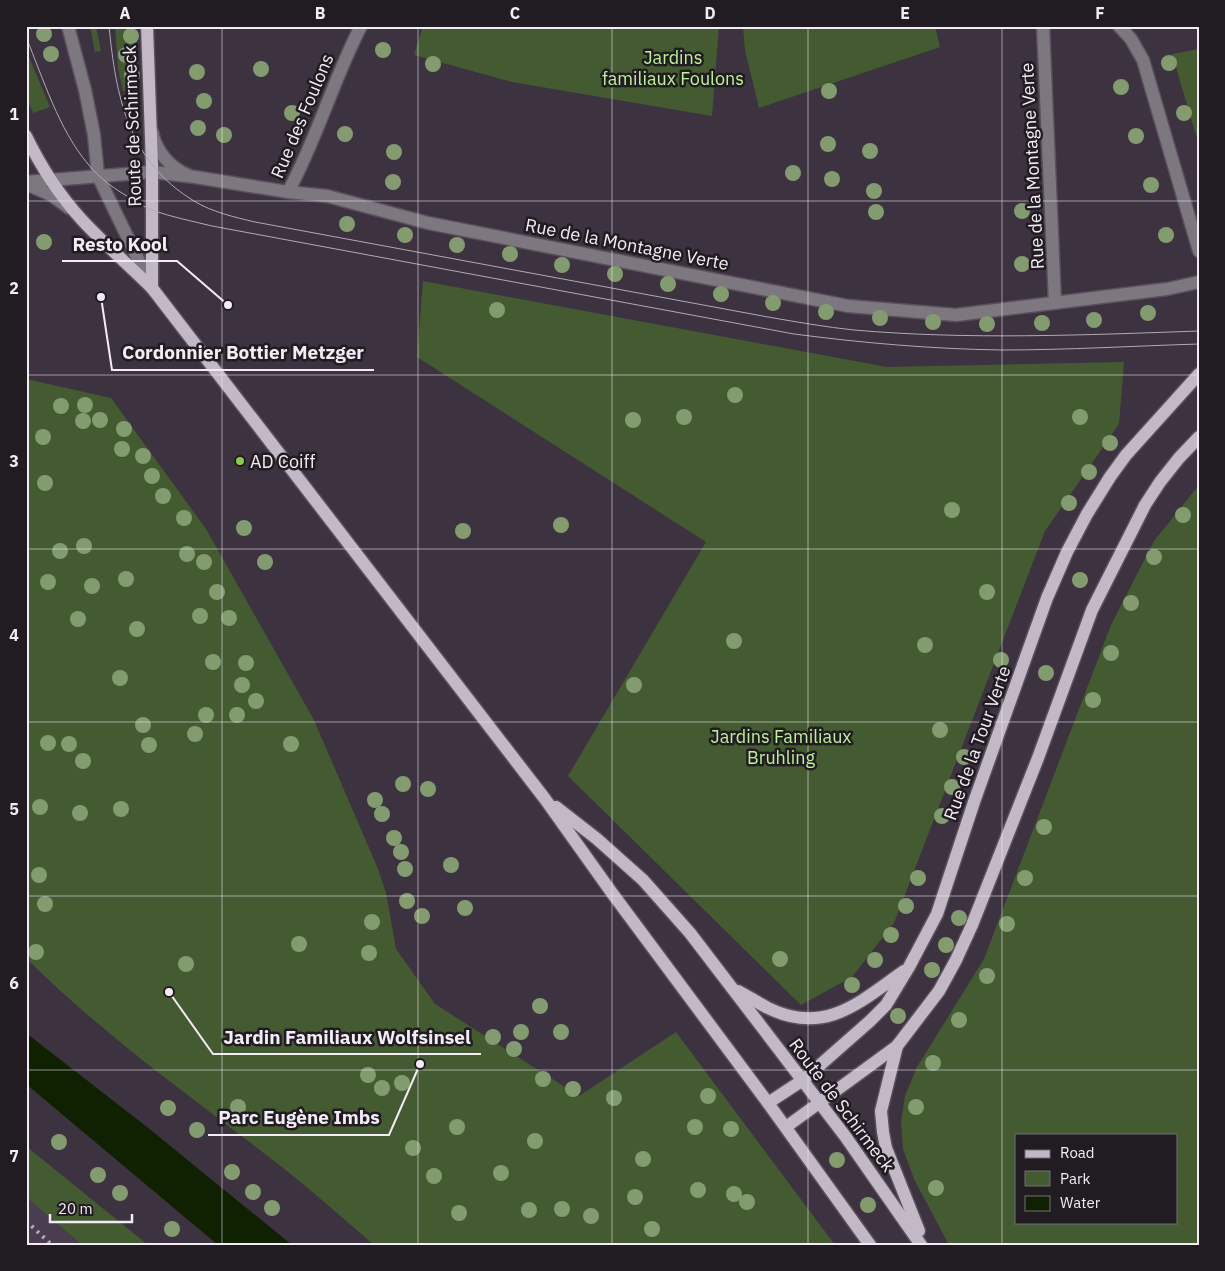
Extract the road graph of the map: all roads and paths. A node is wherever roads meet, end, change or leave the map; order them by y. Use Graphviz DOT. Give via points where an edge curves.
graph roads {
  1 [pos="68,26"];
  2 [pos="146,26"];
  3 [pos="361,26"];
  4 [pos="1043,26"];
  5 [pos="1119,26"];
  6 [pos="150,124"];
  7 [pos="26,136"];
  8 [pos="152,172"];
  9 [pos="98,176"];
  10 [pos="195,177"];
  11 [pos="51,181"];
  12 [pos="26,183"];
  13 [pos="288,192"];
  14 [pos="82,220"];
  15 [pos="1199,251"];
  16 [pos="1199,282"];
  17 [pos="152,288"];
  18 [pos="1055,303"];
  19 [pos="1199,374"];
  20 [pos="1199,437"];
  21 [pos="545,799"];
  22 [pos="909,967"];
  23 [pos="734,988"];
  24 [pos="897,1046"];
  25 [pos="803,1080"];
  26 [pos="820,1102"];
  27 [pos="768,1103"];
  28 [pos="786,1127"];
  29 [pos="870,1245"];
  30 [pos="923,1245"];
  1 -- 9 [label="street" via="85,90"];
  2 -- 6 [label="main road, Route de Schirmeck"];
  3 -- 13 [label="street, Rue des Foulons"];
  4 -- 18 [label="street, Rue de la Montagne Verte"];
  5 -- 15 [label="street" via="1143,60"];
  6 -- 8 [label="main road, Route de Schirmeck"];
  6 -- 10 [label="street, Rue de la Montagne Verte" via="157,146 169,162"];
  7 -- 11 [label="main road"];
  8 -- 9 [label="street, Rue de la Montagne Verte"];
  8 -- 10 [label="street, Rue de la Montagne Verte"];
  8 -- 17 [label="main road, Route de Schirmeck"];
  9 -- 11 [label="street, Rue de la Montagne Verte"];
  9 -- 17 [label="street"];
  10 -- 13 [label="street, Rue de la Montagne Verte"];
  11 -- 12 [label="street, Rue de la Montagne Verte"];
  11 -- 14 [label="main road"];
  12 -- 14 [label="street" via="50,195"];
  13 -- 18 [label="street, Rue de la Montagne Verte" via="327,196 428,223 848,306 956,315"];
  14 -- 17 [label="main road"];
  16 -- 18 [label="street, Rue de la Montagne Verte" via="1167,290"];
  17 -- 21 [label="main road"];
  19 -- 22 [label="main road, Rue de la Tour Verte" via="1110,477 1067,552 1044,607 937,914"];
  20 -- 24 [label="main road" via="1145,505 1092,610 972,925 939,991"];
  21 -- 23 [label="main road, Route de Schirmeck" via="643,880"];
  21 -- 27 [label="main road"];
  22 -- 23 [label="main road, Route de Schirmeck" via="856,1005 827,1017 798,1017 770,1009"];
  22 -- 25 [label="main road, Rue de la Tour Verte" via="886,1005"];
  23 -- 25 [label="main road, Route de Schirmeck"];
  24 -- 26 [label="main road"];
  24 -- 30 [label="main road, Route de Schirmeck" via="881,1111 882,1132"];
  25 -- 26 [label="main road, Route de Schirmeck"];
  25 -- 27 [label="main road, Rue de la Tour Verte"];
  26 -- 28 [label="main road"];
  26 -- 30 [label="main road, Route de Schirmeck"];
  27 -- 28 [label="main road"];
  28 -- 29 [label="main road"];
}
